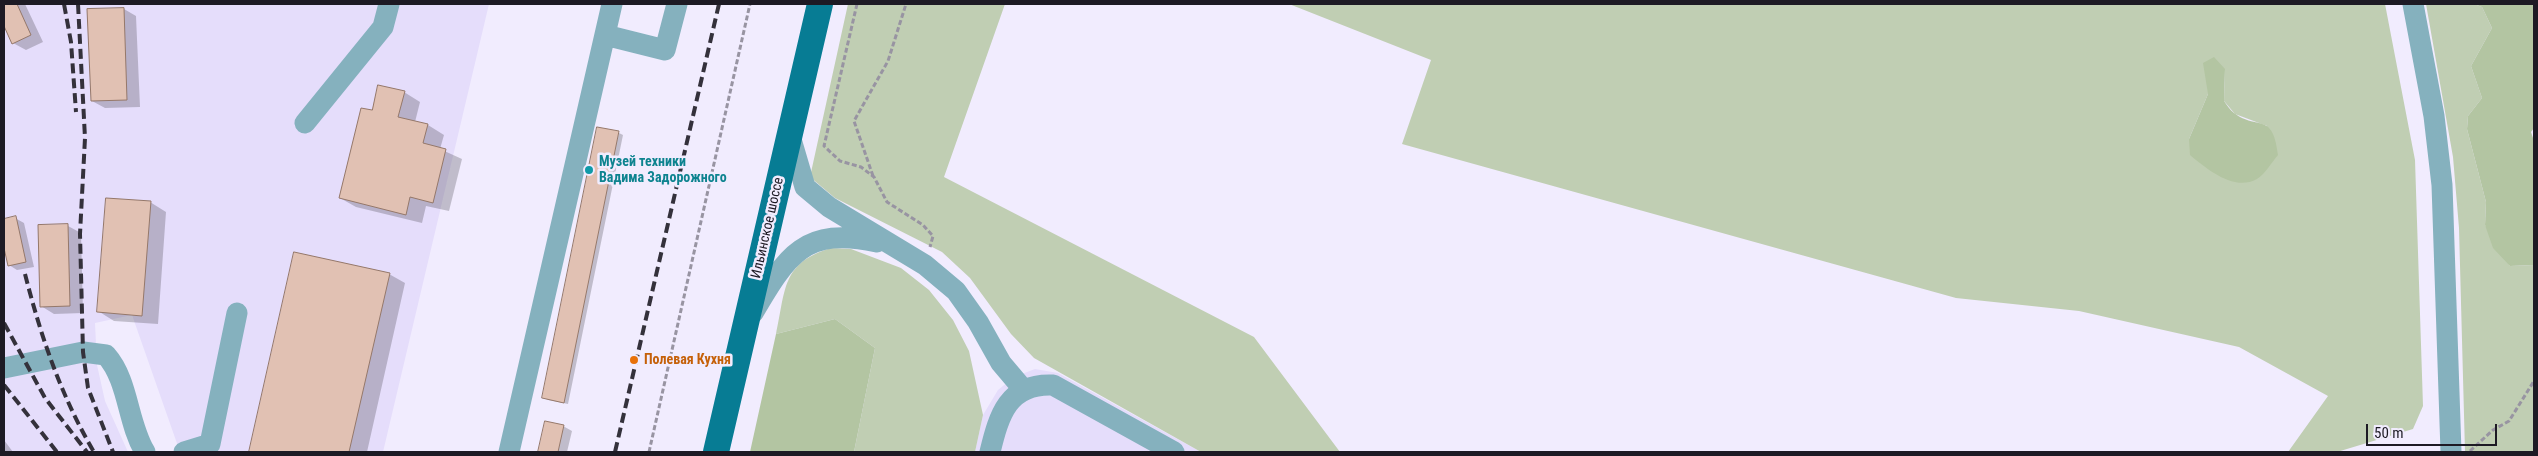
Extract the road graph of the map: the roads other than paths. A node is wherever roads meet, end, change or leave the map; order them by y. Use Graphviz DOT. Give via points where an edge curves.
graph roads {
  1 [pos="389,4"];
  2 [pos="612,4"];
  3 [pos="677,4"];
  4 [pos="820,4"];
  5 [pos="2413,4"];
  6 [pos="605,35"];
  7 [pos="305,123"];
  8 [pos="790,136"];
  9 [pos="889,244"];
  10 [pos="237,313"];
  11 [pos="745,326"];
  12 [pos="4,368"];
  13 [pos="1023,389"];
  14 [pos="145,452"];
  15 [pos="184,452"];
  16 [pos="509,452"];
  17 [pos="716,452"];
  18 [pos="990,452"];
  19 [pos="1174,452"];
  20 [pos="2452,452"];
  1 -- 7 [label="street" via="383,27"];
  2 -- 6 [label="street"];
  3 -- 6 [label="street" via="665,50"];
  4 -- 8 [label="main road, Ильинское шоссе"];
  5 -- 20 [label="street" via="2434,116 2442,185"];
  6 -- 16 [label="street"];
  8 -- 9 [label="street" via="805,188"];
  8 -- 11 [label="main road, Ильинское шоссе"];
  9 -- 11 [label="street" via="853,236 836,236 819,239 803,247 789,258"];
  9 -- 13 [label="street" via="925,265 956,291 1001,363"];
  10 -- 15 [label="street" via="210,444"];
  11 -- 17 [label="main road, Ильинское шоссе"];
  12 -- 14 [label="street" via="83,352 106,355 117,367 136,438"];
  13 -- 18 [label="street" via="1010,401 998,422"];
  13 -- 19 [label="street" via="1053,385"];
}
